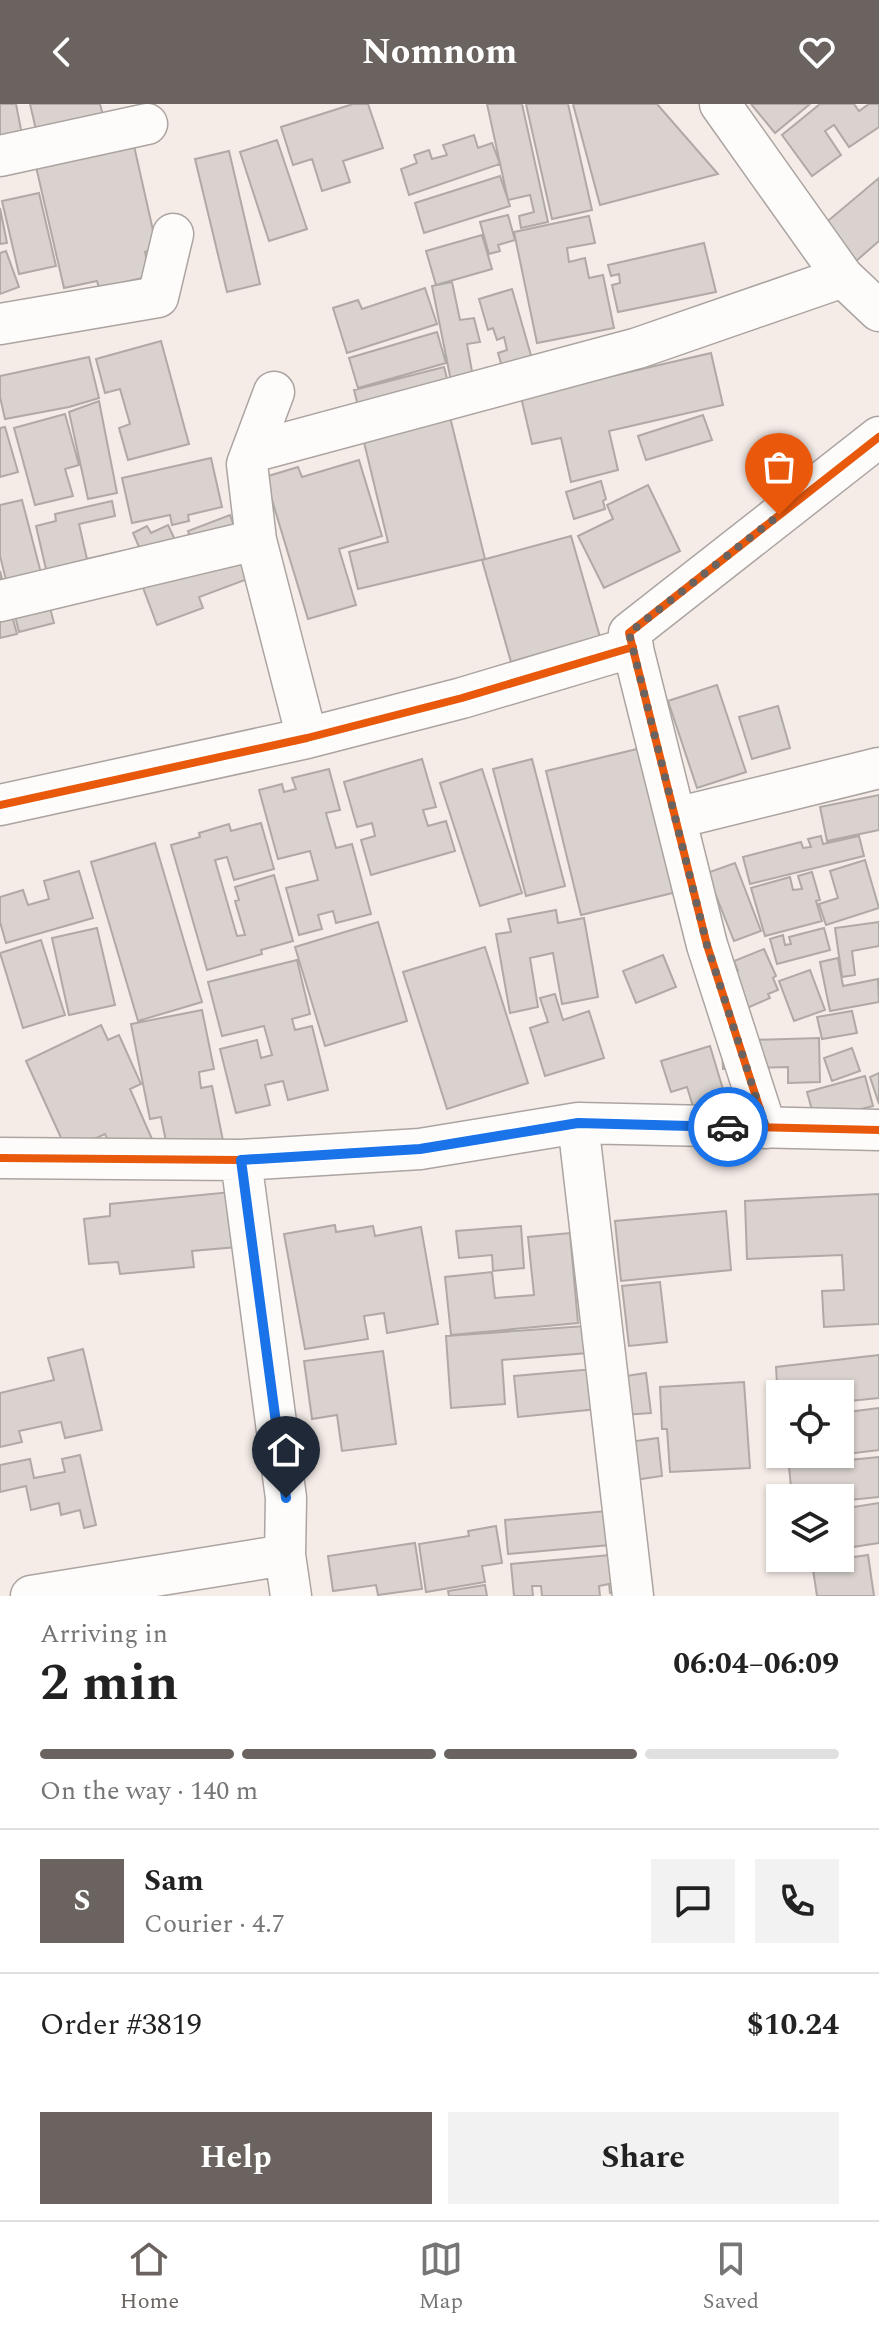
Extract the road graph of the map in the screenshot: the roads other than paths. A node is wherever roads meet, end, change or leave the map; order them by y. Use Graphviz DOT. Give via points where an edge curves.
graph roads {
  1 [pos="720,104"];
  2 [pos="147,124"];
  3 [pos="0,156"];
  4 [pos="173,234"];
  5 [pos="843,277"];
  6 [pos="879,311"];
  7 [pos="0,324"];
  8 [pos="274,392"];
  9 [pos="879,437"];
  10 [pos="252,452"];
  11 [pos="256,540"];
  12 [pos="0,601"];
  13 [pos="633,647"];
  14 [pos="307,738"];
  15 [pos="879,768"];
  16 [pos="0,805"];
  17 [pos="676,818"];
  18 [pos="578,1123"];
  19 [pos="766,1128"];
  20 [pos="879,1130"];
  21 [pos="0,1158"];
  22 [pos="241,1160"];
  23 [pos="285,1555"];
  24 [pos="31,1596"];
  25 [pos="291,1596"];
  26 [pos="633,1596"];
  1 -- 5 [label="street"];
  2 -- 3 [label="street"];
  4 -- 7 [label="street" via="158,297"];
  5 -- 6 [label="street"];
  5 -- 10 [label="street" via="638,348"];
  8 -- 10 [label="street"];
  9 -- 13 [label="street" via="629,633"];
  10 -- 11 [label="street" via="247,464"];
  11 -- 12 [label="street"];
  11 -- 14 [label="street"];
  13 -- 14 [label="street"];
  13 -- 17 [label="street"];
  14 -- 16 [label="street"];
  15 -- 17 [label="street"];
  17 -- 19 [label="street" via="711,957"];
  18 -- 19 [label="street"];
  18 -- 22 [label="street" via="420,1149"];
  18 -- 26 [label="street"];
  19 -- 20 [label="street"];
  21 -- 22 [label="street"];
  22 -- 23 [label="street" via="286,1498"];
  23 -- 24 [label="street"];
  23 -- 25 [label="street"];
}
